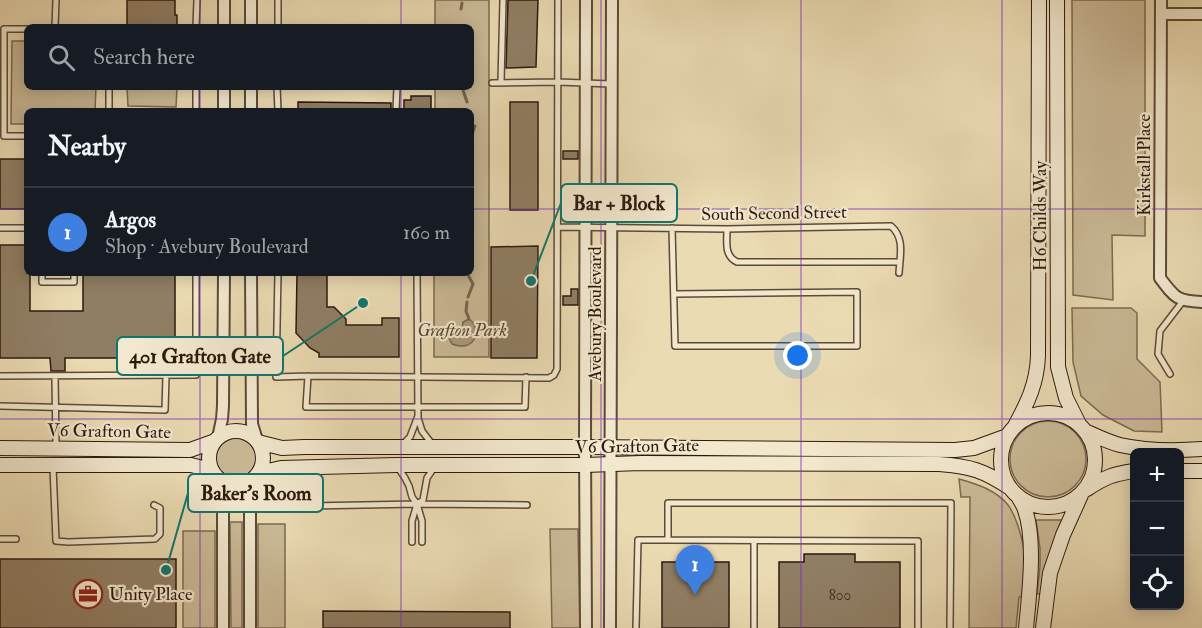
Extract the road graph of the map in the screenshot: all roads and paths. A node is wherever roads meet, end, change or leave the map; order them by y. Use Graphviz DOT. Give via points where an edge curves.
graph roads {
  1 [pos="56,0"];
  2 [pos="197,0"];
  3 [pos="224,0"];
  4 [pos="251,0"];
  5 [pos="278,0"];
  6 [pos="503,0"];
  7 [pos="558,0"];
  8 [pos="586,0"];
  9 [pos="612,0"];
  10 [pos="1039,0"];
  11 [pos="1058,0"];
  12 [pos="1161,0"];
  13 [pos="1161,14"];
  14 [pos="1202,14"];
  15 [pos="56,24"];
  16 [pos="196,24"];
  17 [pos="224,24"];
  18 [pos="251,24"];
  19 [pos="278,24"];
  20 [pos="24,29"];
  21 [pos="2,82"];
  22 [pos="501,82"];
  23 [pos="558,82"];
  24 [pos="492,83"];
  25 [pos="586,83"];
  26 [pos="612,84"];
  27 [pos="109,90"];
  28 [pos="196,90"];
  29 [pos="224,90"];
  30 [pos="251,90"];
  31 [pos="278,90"];
  32 [pos="397,90"];
  33 [pos="109,108"];
  34 [pos="196,108"];
  35 [pos="224,108"];
  36 [pos="251,108"];
  37 [pos="278,108"];
  38 [pos="396,108"];
  39 [pos="24,136"];
  40 [pos="557,227"];
  41 [pos="585,227"];
  42 [pos="611,227"];
  43 [pos="0,228"];
  44 [pos="24,228"];
  45 [pos="672,228"];
  46 [pos="727,229"];
  47 [pos="899,262"];
  48 [pos="899,273"];
  49 [pos="42,276"];
  50 [pos="74,276"];
  51 [pos="196,276"];
  52 [pos="224,276"];
  53 [pos="251,276"];
  54 [pos="278,276"];
  55 [pos="417,276"];
  56 [pos="674,294"];
  57 [pos="1183,301"];
  58 [pos="1202,302"];
  59 [pos="1170,374"];
  60 [pos="56,375"];
  61 [pos="0,376"];
  62 [pos="165,376"];
  63 [pos="308,376"];
  64 [pos="418,376"];
  65 [pos="526,377"];
  66 [pos="0,406"];
  67 [pos="56,407"];
  68 [pos="418,407"];
  69 [pos="417,416"];
  70 [pos="1083,429"];
  71 [pos="1011,431"];
  72 [pos="216,440"];
  73 [pos="257,441"];
  74 [pos="435,447"];
  75 [pos="585,447"];
  76 [pos="611,447"];
  77 [pos="0,448"];
  78 [pos="56,448"];
  79 [pos="399,448"];
  80 [pos="1195,450"];
  81 [pos="611,464"];
  82 [pos="939,464"];
  83 [pos="0,465"];
  84 [pos="52,465"];
  85 [pos="396,465"];
  86 [pos="436,465"];
  87 [pos="585,465"];
  88 [pos="1130,472"];
  89 [pos="214,474"];
  90 [pos="258,474"];
  91 [pos="1083,492"];
  92 [pos="1015,493"];
  93 [pos="417,504"];
  94 [pos="154,505"];
  95 [pos="527,505"];
  96 [pos="309,506"];
  97 [pos="1028,525"];
  98 [pos="0,539"];
  99 [pos="16,539"];
  100 [pos="668,540"];
  101 [pos="754,541"];
  102 [pos="412,542"];
  103 [pos="422,542"];
  104 [pos="223,628"];
  105 [pos="250,628"];
  106 [pos="586,628"];
  107 [pos="610,628"];
  108 [pos="636,628"];
  109 [pos="754,628"];
  110 [pos="918,628"];
  111 [pos="950,628"];
  112 [pos="1026,628"];
  113 [pos="1043,628"];
  1 -- 15 [label="lane"];
  2 -- 16 [label="lane"];
  3 -- 17 [label="street"];
  4 -- 18 [label="street"];
  5 -- 19 [label="lane"];
  6 -- 22 [label="lane"];
  7 -- 23 [label="lane"];
  8 -- 25 [label="street, Avebury Boulevard"];
  9 -- 26 [label="street, Avebury Boulevard"];
  10 -- 71 [label="street, H6 Childs Way" via="1038,362 1029,399"];
  11 -- 70 [label="street, H6 Childs Way" via="1058,356 1066,398"];
  12 -- 13 [label="street, Kirkstall Place"];
  13 -- 14 [label="street"];
  13 -- 57 [label="street, Kirkstall Place" via="1160,278"];
  20 -- 21 [label="lane" via="4,29"];
  21 -- 39 [label="lane" via="4,136"];
  22 -- 23 [label="lane"];
  22 -- 24 [label="lane"];
  23 -- 25 [label="lane"];
  23 -- 40 [label="lane"];
  25 -- 26 [label="lane"];
  25 -- 41 [label="street, Avebury Boulevard"];
  26 -- 42 [label="street, Avebury Boulevard"];
  27 -- 33 [label="lane"];
  28 -- 34 [label="lane"];
  29 -- 35 [label="street"];
  30 -- 36 [label="street"];
  31 -- 37 [label="lane"];
  32 -- 38 [label="lane"];
  40 -- 41 [label="lane, South Second Street"];
  40 -- 65 [label="lane" via="557,369 549,378"];
  41 -- 42 [label="lane, South Second Street"];
  41 -- 75 [label="street, Avebury Boulevard"];
  42 -- 45 [label="lane, South Second Street"];
  42 -- 76 [label="street, Avebury Boulevard"];
  43 -- 44 [label="lane"];
  45 -- 46 [label="lane, South Second Street"];
  45 -- 56 [label="lane"];
  46 -- 47 [label="lane" via="728,255 737,262"];
  46 -- 47 [label="lane, South Second Street" via="891,226 900,239"];
  47 -- 48 [label="lane"];
  49 -- 50 [label="lane" via="42,282 74,282"];
  51 -- 62 [label="lane" via="196,375"];
  52 -- 72 [label="street" via="223,406"];
  53 -- 73 [label="street" via="252,424"];
  54 -- 63 [label="lane" via="276,377"];
  55 -- 64 [label="lane"];
  56 -- 56 [label="lane" via="675,346 857,346 857,292"];
  57 -- 58 [label="street"];
  57 -- 59 [label="lane" via="1160,331 1158,354"];
  60 -- 61 [label="lane"];
  60 -- 62 [label="lane"];
  60 -- 67 [label="lane"];
  62 -- 67 [label="lane" via="165,410"];
  63 -- 64 [label="lane"];
  63 -- 68 [label="lane" via="306,407"];
  64 -- 65 [label="lane"];
  64 -- 68 [label="lane"];
  65 -- 68 [label="lane" via="525,407"];
  66 -- 67 [label="lane"];
  67 -- 78 [label="lane"];
  68 -- 69 [label="lane"];
  69 -- 74 [label="lane" via="422,431"];
  69 -- 79 [label="lane" via="410,437"];
  70 -- 71 [label="street" via="1069,418 1041,414 1027,418"];
  70 -- 80 [label="street" via="1120,445"];
  70 -- 91 [label="street" via="1094,454 1094,467"];
  71 -- 76 [label="street, V6 Grafton Gate" via="974,448 955,450"];
  71 -- 92 [label="street" via="1002,449 1001,463"];
  72 -- 73 [label="street" via="237,431"];
  72 -- 78 [label="street, V6 Grafton Gate" via="190,450"];
  72 -- 89 [label="street" via="209,457"];
  73 -- 79 [label="street, V6 Grafton Gate" via="282,448"];
  73 -- 90 [label="street" via="264,458"];
  74 -- 75 [label="street, V6 Grafton Gate"];
  74 -- 79 [label="street, V6 Grafton Gate"];
  75 -- 76 [label="street, V6 Grafton Gate"];
  75 -- 87 [label="street, Avebury Boulevard"];
  76 -- 81 [label="street, Avebury Boulevard"];
  77 -- 78 [label="street, V6 Grafton Gate"];
  81 -- 82 [label="street, V6 Grafton Gate"];
  81 -- 87 [label="street, V6 Grafton Gate"];
  81 -- 107 [label="street, Avebury Boulevard"];
  82 -- 92 [label="street, V6 Grafton Gate" via="981,471"];
  82 -- 97 [label="street" via="998,489"];
  83 -- 84 [label="street, V6 Grafton Gate"];
  84 -- 89 [label="street, V6 Grafton Gate" via="191,465"];
  84 -- 94 [label="lane" via="56,541 155,539 159,534 160,508"];
  85 -- 86 [label="street, V6 Grafton Gate"];
  85 -- 90 [label="street, V6 Grafton Gate" via="281,468"];
  85 -- 93 [label="lane"];
  86 -- 87 [label="street, V6 Grafton Gate"];
  86 -- 93 [label="lane" via="427,477 423,500"];
  87 -- 106 [label="street, Avebury Boulevard"];
  88 -- 91 [label="street" via="1100,480"];
  89 -- 90 [label="street" via="222,482 241,485"];
  89 -- 104 [label="street" via="223,501"];
  90 -- 105 [label="street" via="250,502"];
  91 -- 92 [label="street" via="1071,501 1044,507"];
  91 -- 113 [label="street" via="1050,573"];
  92 -- 97 [label="street" via="1026,511"];
  93 -- 95 [label="lane"];
  93 -- 96 [label="lane"];
  93 -- 102 [label="lane"];
  93 -- 103 [label="lane"];
  97 -- 112 [label="street"];
  98 -- 99 [label="lane"];
  100 -- 101 [label="lane"];
  100 -- 108 [label="lane" via="638,540"];
  100 -- 111 [label="lane" via="668,503 951,503"];
  101 -- 109 [label="lane"];
  101 -- 110 [label="lane" via="918,541"];
}
